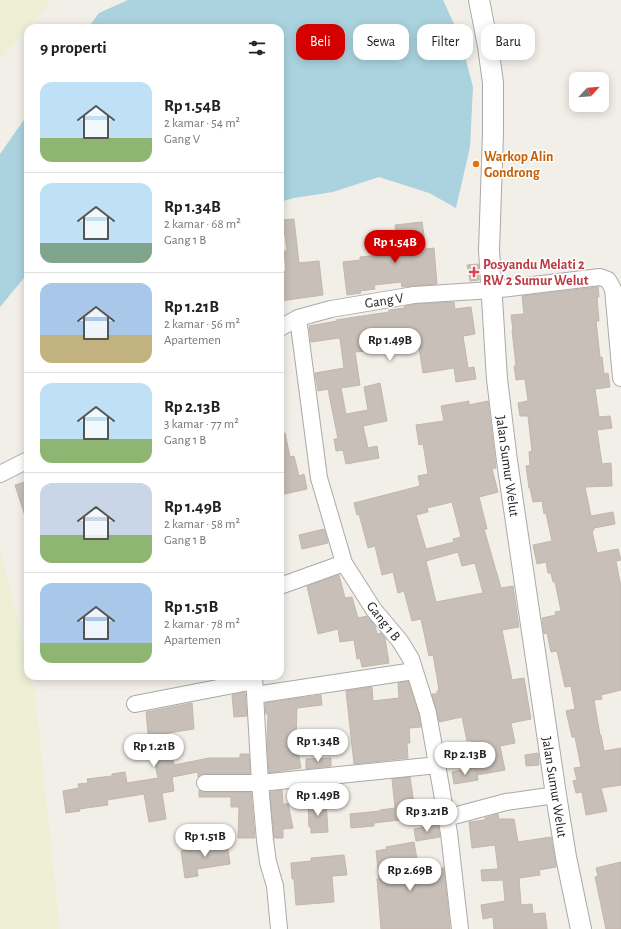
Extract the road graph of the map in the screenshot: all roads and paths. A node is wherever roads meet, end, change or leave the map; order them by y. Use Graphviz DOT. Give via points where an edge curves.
graph roads {
  1 [pos="479,0"];
  2 [pos="492,290"];
  3 [pos="298,318"];
  4 [pos="284,326"];
  5 [pos="621,378"];
  6 [pos="24,462"];
  7 [pos="0,474"];
  8 [pos="344,563"];
  9 [pos="284,585"];
  10 [pos="414,670"];
  11 [pos="254,684"];
  12 [pos="136,704"];
  13 [pos="438,765"];
  14 [pos="205,782"];
  15 [pos="260,783"];
  16 [pos="556,795"];
  17 [pos="446,818"];
  18 [pos="279,929"];
  19 [pos="460,929"];
  20 [pos="581,929"];
  1 -- 2 [label="street, Jalan Sumur Welut" via="492,83 489,250"];
  2 -- 3 [label="street, Gang V" via="414,295 331,309"];
  2 -- 5 [label="street, Gang V" via="600,277 608,280 613,289"];
  2 -- 16 [label="street, Jalan Sumur Welut" via="497,379 507,461"];
  3 -- 4 [label="street, Gang V"];
  3 -- 8 [label="street, Gang 1 B" via="319,478"];
  6 -- 7 [label="street"];
  8 -- 9 [label="street"];
  8 -- 10 [label="street, Gang 1 B" via="374,610 400,641 411,659"];
  10 -- 11 [label="street"];
  10 -- 13 [label="street, Gang 1 B" via="428,713"];
  11 -- 12 [label="street"];
  11 -- 15 [label="street"];
  13 -- 15 [label="street"];
  13 -- 17 [label="street, Gang 1 B"];
  14 -- 15 [label="street"];
  15 -- 18 [label="street" via="265,840 275,886"];
  16 -- 17 [label="street" via="506,802"];
  16 -- 20 [label="street, Jalan Sumur Welut"];
  17 -- 19 [label="street, Gang 1 B"];
}
